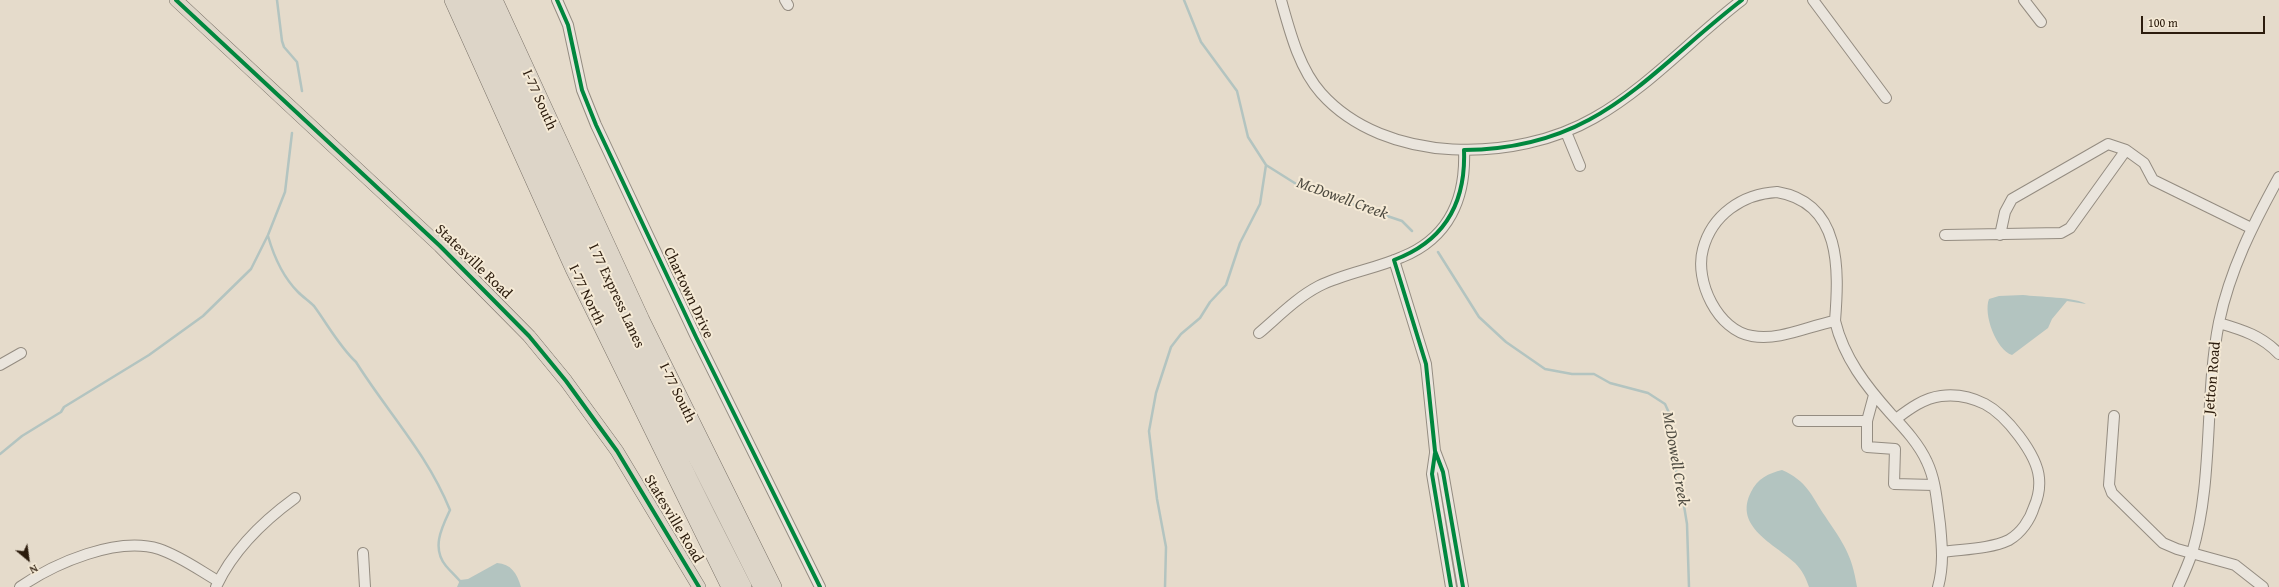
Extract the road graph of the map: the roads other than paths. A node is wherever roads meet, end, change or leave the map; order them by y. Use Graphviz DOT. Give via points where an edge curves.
graph roads {
  1 [pos="176,0"];
  2 [pos="452,0"];
  3 [pos="466,0"];
  4 [pos="480,0"];
  5 [pos="494,0"];
  6 [pos="557,0"];
  7 [pos="1281,0"];
  8 [pos="1742,0"];
  9 [pos="1813,0"];
  10 [pos="2024,0"];
  11 [pos="2041,22"];
  12 [pos="1886,98"];
  13 [pos="1566,132"];
  14 [pos="1464,150"];
  15 [pos="2126,150"];
  16 [pos="1580,166"];
  17 [pos="2279,177"];
  18 [pos="2252,228"];
  19 [pos="2000,234"];
  20 [pos="1945,235"];
  21 [pos="1394,260"];
  22 [pos="597,286"];
  23 [pos="1835,321"];
  24 [pos="2219,323"];
  25 [pos="1259,333"];
  26 [pos="21,353"];
  27 [pos="2279,354"];
  28 [pos="0,365"];
  29 [pos="628,382"];
  30 [pos="1874,394"];
  31 [pos="2114,416"];
  32 [pos="1896,419"];
  33 [pos="1798,421"];
  34 [pos="1867,421"];
  35 [pos="1435,451"];
  36 [pos="1934,484"];
  37 [pos="295,498"];
  38 [pos="1943,552"];
  39 [pos="2192,553"];
  40 [pos="363,554"];
  41 [pos="217,584"];
  42 [pos="20,587"];
  43 [pos="365,587"];
  44 [pos="699,587"];
  45 [pos="729,587"];
  46 [pos="744,587"];
  47 [pos="761,587"];
  48 [pos="774,587"];
  49 [pos="820,587"];
  50 [pos="1451,587"];
  51 [pos="1463,587"];
  52 [pos="1938,587"];
  53 [pos="2178,587"];
  54 [pos="2263,587"];
  1 -- 44 [label="main road, Statesville Road" via="443,249 529,336 570,386 617,451"];
  2 -- 29 [label="highway, I-77 North" via="542,201"];
  3 -- 22 [label="highway, I 77 Express Lanes"];
  4 -- 47 [label="highway, I 77 Express Lanes" via="633,333"];
  5 -- 48 [label="highway, I-77 South" via="642,320"];
  6 -- 49 [label="street, Chartown Drive" via="568,25 582,90 596,125 696,337"];
  7 -- 14 [label="street" via="1298,53 1310,78 1322,94 1348,117 1369,129 1408,142"];
  8 -- 13 [label="street" via="1624,99 1592,120"];
  9 -- 12 [label="street"];
  10 -- 11 [label="street"];
  13 -- 14 [label="street" via="1514,146"];
  13 -- 16 [label="street"];
  14 -- 21 [label="street" via="1463,182 1448,220 1428,242"];
  15 -- 18 [label="street" via="2144,163 2153,180"];
  15 -- 19 [label="street" via="2108,144 2012,199 2005,212"];
  15 -- 19 [label="street" via="2070,228 2061,234 2050,235"];
  17 -- 18 [label="street, Jetton Road"];
  18 -- 24 [label="street, Jetton Road" via="2236,263"];
  19 -- 20 [label="street"];
  21 -- 25 [label="street" via="1337,278 1318,287 1297,300"];
  21 -- 35 [label="street" via="1426,364"];
  22 -- 29 [label="highway"];
  22 -- 46 [label="highway, I 77 Express Lanes"];
  23 -- 23 [label="street" via="1837,266 1834,244 1822,222 1805,202 1786,194 1765,193 1741,201 1718,219 1702,251 1702,268 1711,303 1723,321 1749,336 1760,337 1788,334"];
  23 -- 30 [label="street" via="1847,355"];
  24 -- 27 [label="street" via="2250,332"];
  24 -- 39 [label="street, Jetton Road" via="2204,485"];
  26 -- 28 [label="street"];
  29 -- 45 [label="highway, I-77 North"];
  30 -- 32 [label="street"];
  30 -- 34 [label="street"];
  31 -- 39 [label="street" via="2109,485 2112,493 2163,543"];
  32 -- 36 [label="street" via="1920,450"];
  32 -- 38 [label="street" via="1922,402 1934,398 1955,395 1965,397 1986,404 2006,422 2024,443 2036,465 2040,485 2038,498 2032,513 2018,533 1998,544"];
  33 -- 34 [label="street"];
  34 -- 36 [label="street" via="1867,447 1895,449 1894,484"];
  35 -- 50 [label="street" via="1432,474"];
  35 -- 51 [label="street" via="1443,472"];
  36 -- 38 [label="street"];
  37 -- 41 [label="street" via="246,541"];
  38 -- 52 [label="street"];
  39 -- 53 [label="street, Jetton Road"];
  39 -- 54 [label="street" via="2235,565"];
  40 -- 43 [label="street"];
  41 -- 42 [label="street" via="166,551 131,546 91,553 44,573"];
}
